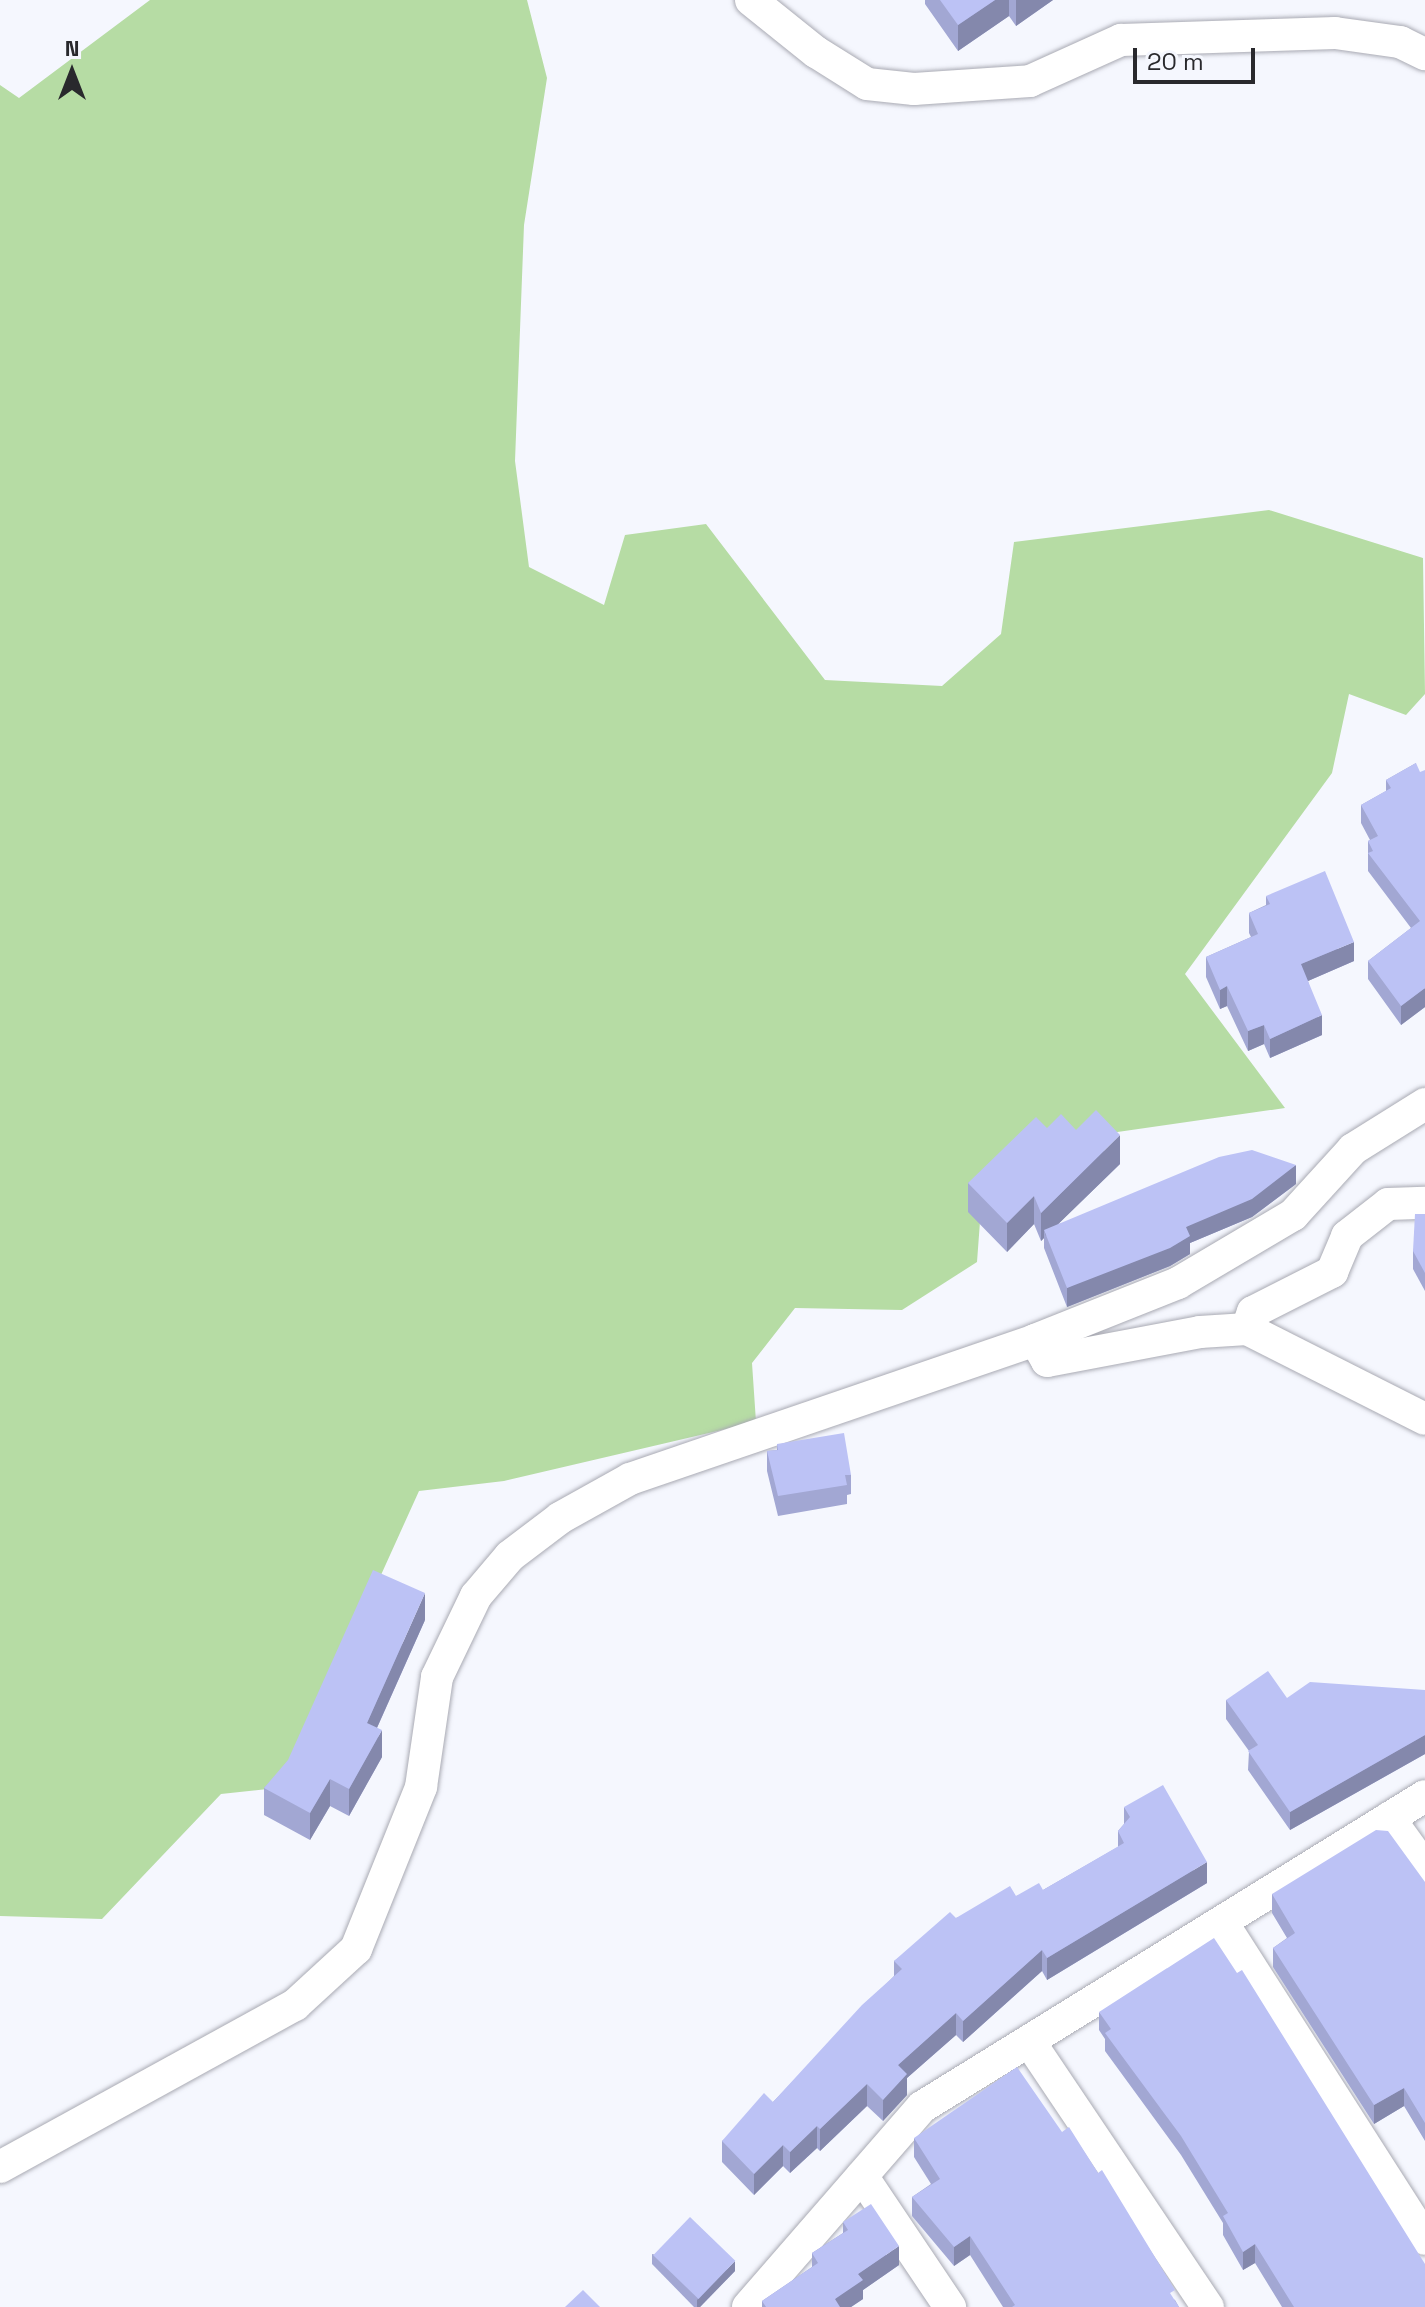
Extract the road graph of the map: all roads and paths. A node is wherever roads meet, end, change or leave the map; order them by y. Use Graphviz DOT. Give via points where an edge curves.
graph roads {
  1 [pos="751,0"];
  2 [pos="1425,54"];
  3 [pos="1425,1104"];
  4 [pos="1425,1203"];
  5 [pos="1247,1329"];
  6 [pos="1035,1340"];
  7 [pos="1425,1419"];
  8 [pos="1425,1796"];
  9 [pos="1389,1818"];
  10 [pos="1425,1868"];
  11 [pos="1222,1922"];
  12 [pos="1029,2041"];
  13 [pos="0,2167"];
  14 [pos="862,2176"];
  15 [pos="1425,2239"];
  16 [pos="748,2307"];
  17 [pos="950,2307"];
  18 [pos="1208,2307"];
  1 -- 2 [label="street" via="867,84 914,89 1030,81 1121,40 1335,33 1400,42"];
  3 -- 6 [label="street" via="1353,1149 1293,1215 1229,1256"];
  4 -- 5 [label="street" via="1388,1204 1347,1236 1332,1272 1253,1312"];
  5 -- 6 [label="street" via="1200,1332 1047,1361"];
  5 -- 7 [label="street"];
  6 -- 13 [label="street" via="630,1479 560,1518 510,1556 476,1596 437,1677 421,1787 356,1949 295,2005"];
  8 -- 9 [label="street"];
  9 -- 10 [label="street"];
  9 -- 11 [label="street"];
  11 -- 12 [label="street"];
  11 -- 15 [label="street"];
  12 -- 14 [label="street" via="922,2107"];
  12 -- 18 [label="street"];
  14 -- 16 [label="street"];
  14 -- 17 [label="street"];
}
